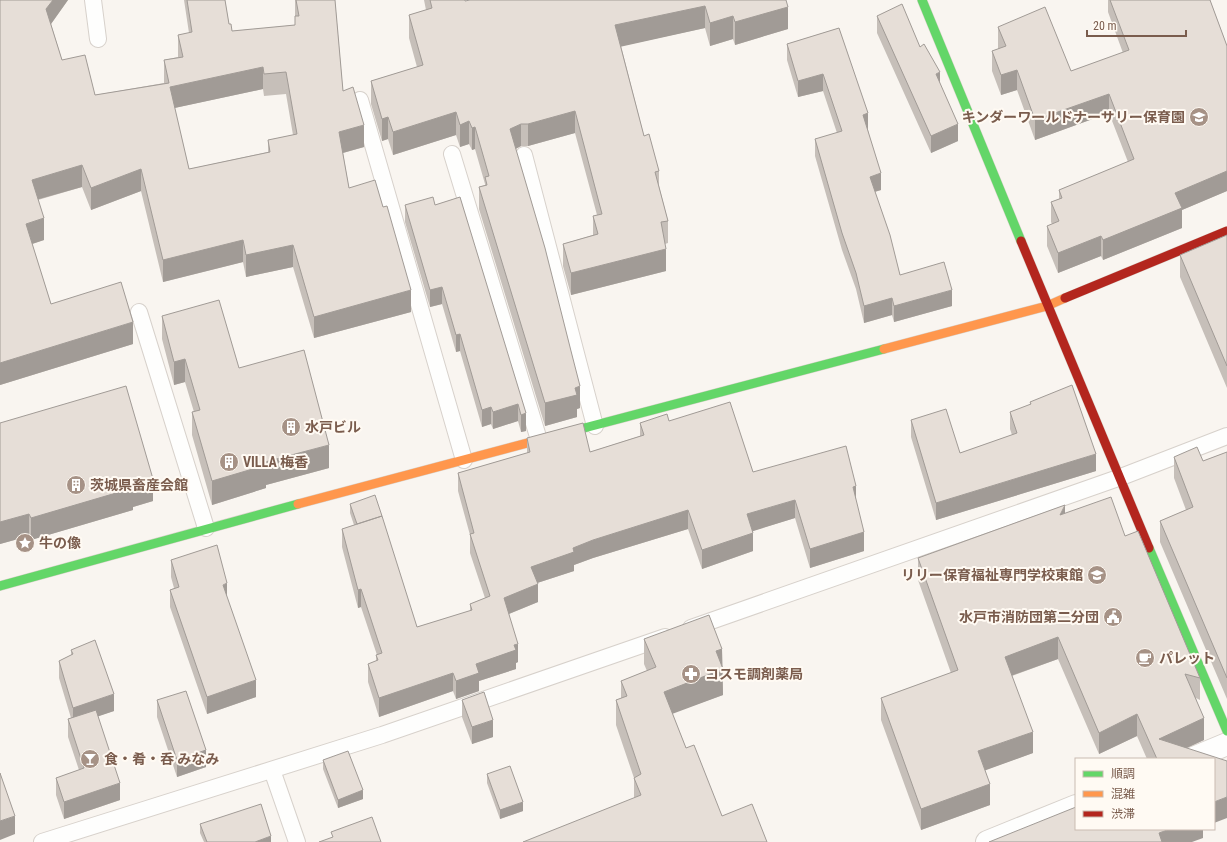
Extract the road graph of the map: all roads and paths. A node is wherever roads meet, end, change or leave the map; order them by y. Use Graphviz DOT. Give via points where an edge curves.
graph roads {
  1 [pos="93,0"];
  2 [pos="922,0"];
  3 [pos="98,39"];
  4 [pos="360,100"];
  5 [pos="452,154"];
  6 [pos="524,155"];
  7 [pos="1227,231"];
  8 [pos="1047,306"];
  9 [pos="139,312"];
  10 [pos="595,426"];
  11 [pos="1227,436"];
  12 [pos="539,440"];
  13 [pos="464,460"];
  14 [pos="1121,477"];
  15 [pos="206,528"];
  16 [pos="0,586"];
  17 [pos="1227,730"];
  18 [pos="1227,744"];
  19 [pos="1193,758"];
  20 [pos="272,770"];
  21 [pos="1075,806"];
  22 [pos="42,842"];
  23 [pos="298,842"];
  24 [pos="987,842"];
  1 -- 3 [label="lane"];
  2 -- 8 [label="street"];
  4 -- 13 [label="lane"];
  5 -- 12 [label="lane"];
  6 -- 10 [label="lane"];
  7 -- 8 [label="street"];
  8 -- 10 [label="street"];
  8 -- 14 [label="street"];
  9 -- 15 [label="lane"];
  10 -- 12 [label="street"];
  11 -- 14 [label="lane"];
  12 -- 13 [label="street"];
  13 -- 15 [label="street"];
  14 -- 17 [label="street"];
  14 -- 20 [label="lane" via="382,735"];
  15 -- 16 [label="street"];
  18 -- 19 [label="street"];
  20 -- 22 [label="lane"];
  20 -- 23 [label="lane"];
  21 -- 24 [label="street"];
}
